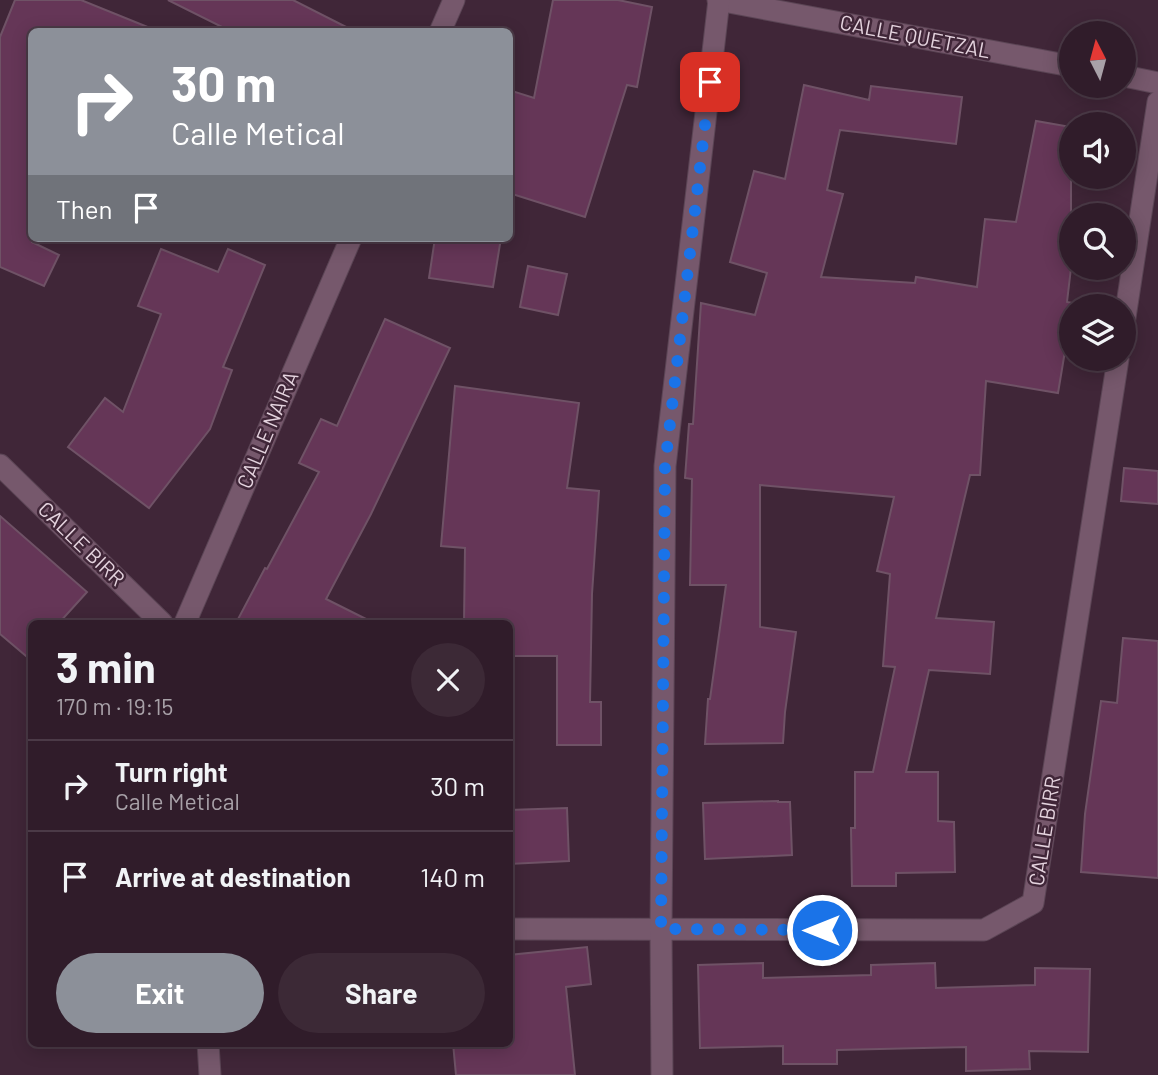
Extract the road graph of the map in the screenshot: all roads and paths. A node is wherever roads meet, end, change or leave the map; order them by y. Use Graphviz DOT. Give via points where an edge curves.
graph roads {
  1 [pos="454,0"];
  2 [pos="719,0"];
  3 [pos="442,28"];
  4 [pos="1059,64"];
  5 [pos="1136,78"];
  6 [pos="1158,83"];
  7 [pos="1158,102"];
  8 [pos="349,242"];
  9 [pos="1129,294"];
  10 [pos="1116,371"];
  11 [pos="0,465"];
  12 [pos="159,620"];
  13 [pos="186,620"];
  14 [pos="513,929"];
  15 [pos="661,929"];
  16 [pos="208,1047"];
  17 [pos="210,1075"];
  18 [pos="662,1075"];
  1 -- 3 [label="street"];
  2 -- 4 [label="street, CALLE QUETZAL"];
  2 -- 15 [label="street" via="665,466"];
  5 -- 6 [label="street"];
  7 -- 9 [label="street"];
  8 -- 13 [label="street, CALLE NAIRA"];
  10 -- 15 [label="street, CALLE BIRR" via="1033,903 984,930"];
  11 -- 12 [label="street, CALLE BIRR"];
  14 -- 15 [label="street, CALLE BIRR"];
  15 -- 18 [label="street"];
  16 -- 17 [label="street"];
}
